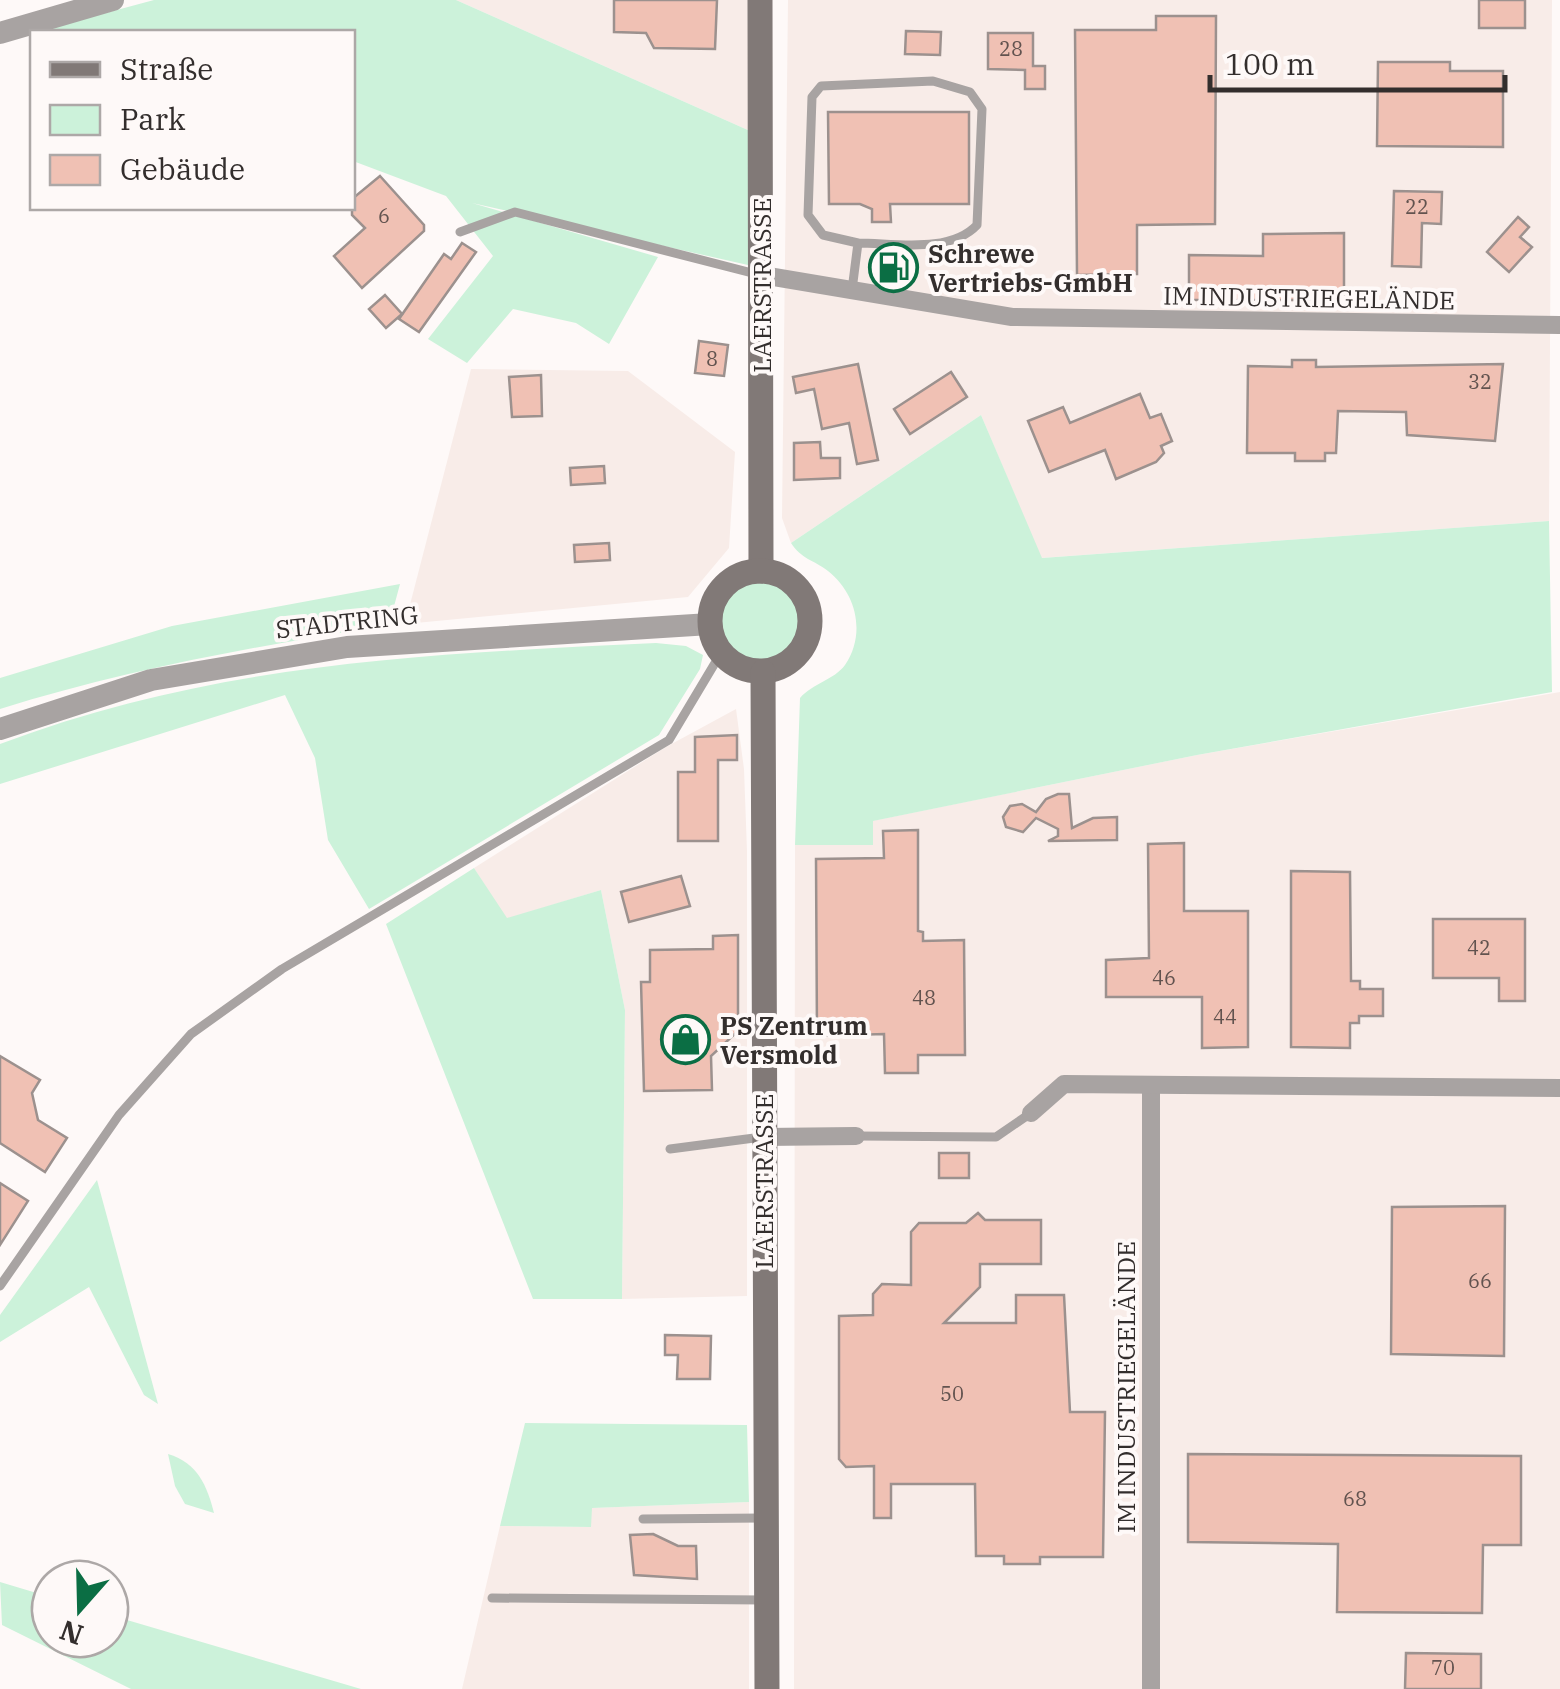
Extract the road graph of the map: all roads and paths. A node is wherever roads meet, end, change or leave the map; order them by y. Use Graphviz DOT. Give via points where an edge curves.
graph roads {
  1 [pos="113,0"];
  2 [pos="760,0"];
  3 [pos="0,34"];
  4 [pos="460,232"];
  5 [pos="858,243"];
  6 [pos="762,275"];
  7 [pos="852,290"];
  8 [pos="1560,326"];
  9 [pos="761,571"];
  10 [pos="710,624"];
  11 [pos="720,653"];
  12 [pos="762,672"];
  13 [pos="0,729"];
  14 [pos="1150,1085"];
  15 [pos="1560,1088"];
  16 [pos="1031,1113"];
  17 [pos="856,1136"];
  18 [pos="764,1137"];
  19 [pos="670,1148"];
  20 [pos="0,1286"];
  21 [pos="766,1518"];
  22 [pos="643,1519"];
  23 [pos="492,1598"];
  24 [pos="766,1600"];
  25 [pos="767,1689"];
  26 [pos="1151,1689"];
  1 -- 3 [label="street"];
  2 -- 6 [label="main road, LAERSTRASSE"];
  4 -- 6 [label="lane" via="515,212"];
  5 -- 5 [label="lane" via="823,235 808,215 808,104 815,91 932,81 970,92 982,109 977,225 944,242"];
  5 -- 7 [label="lane"];
  6 -- 7 [label="street, IM INDUSTRIEGELÄNDE"];
  6 -- 9 [label="main road, LAERSTRASSE"];
  7 -- 8 [label="street, IM INDUSTRIEGELÄNDE" via="1012,317"];
  9 -- 10 [label="main road" via="724,585"];
  9 -- 12 [label="main road" via="799,589 810,615 805,646 794,659"];
  10 -- 11 [label="main road"];
  10 -- 13 [label="street, STADTRING" via="347,647 150,680"];
  11 -- 12 [label="main road"];
  11 -- 20 [label="lane" via="670,740 282,968 191,1034 119,1115"];
  12 -- 18 [label="main road, LAERSTRASSE"];
  14 -- 15 [label="street"];
  14 -- 16 [label="street" via="1064,1084"];
  14 -- 26 [label="street, IM INDUSTRIEGELÄNDE"];
  16 -- 17 [label="lane" via="996,1137"];
  17 -- 18 [label="street"];
  18 -- 19 [label="lane"];
  18 -- 21 [label="main road, LAERSTRASSE"];
  21 -- 22 [label="lane"];
  21 -- 24 [label="main road, LAERSTRASSE"];
  23 -- 24 [label="lane"];
  24 -- 25 [label="main road, LAERSTRASSE"];
}
